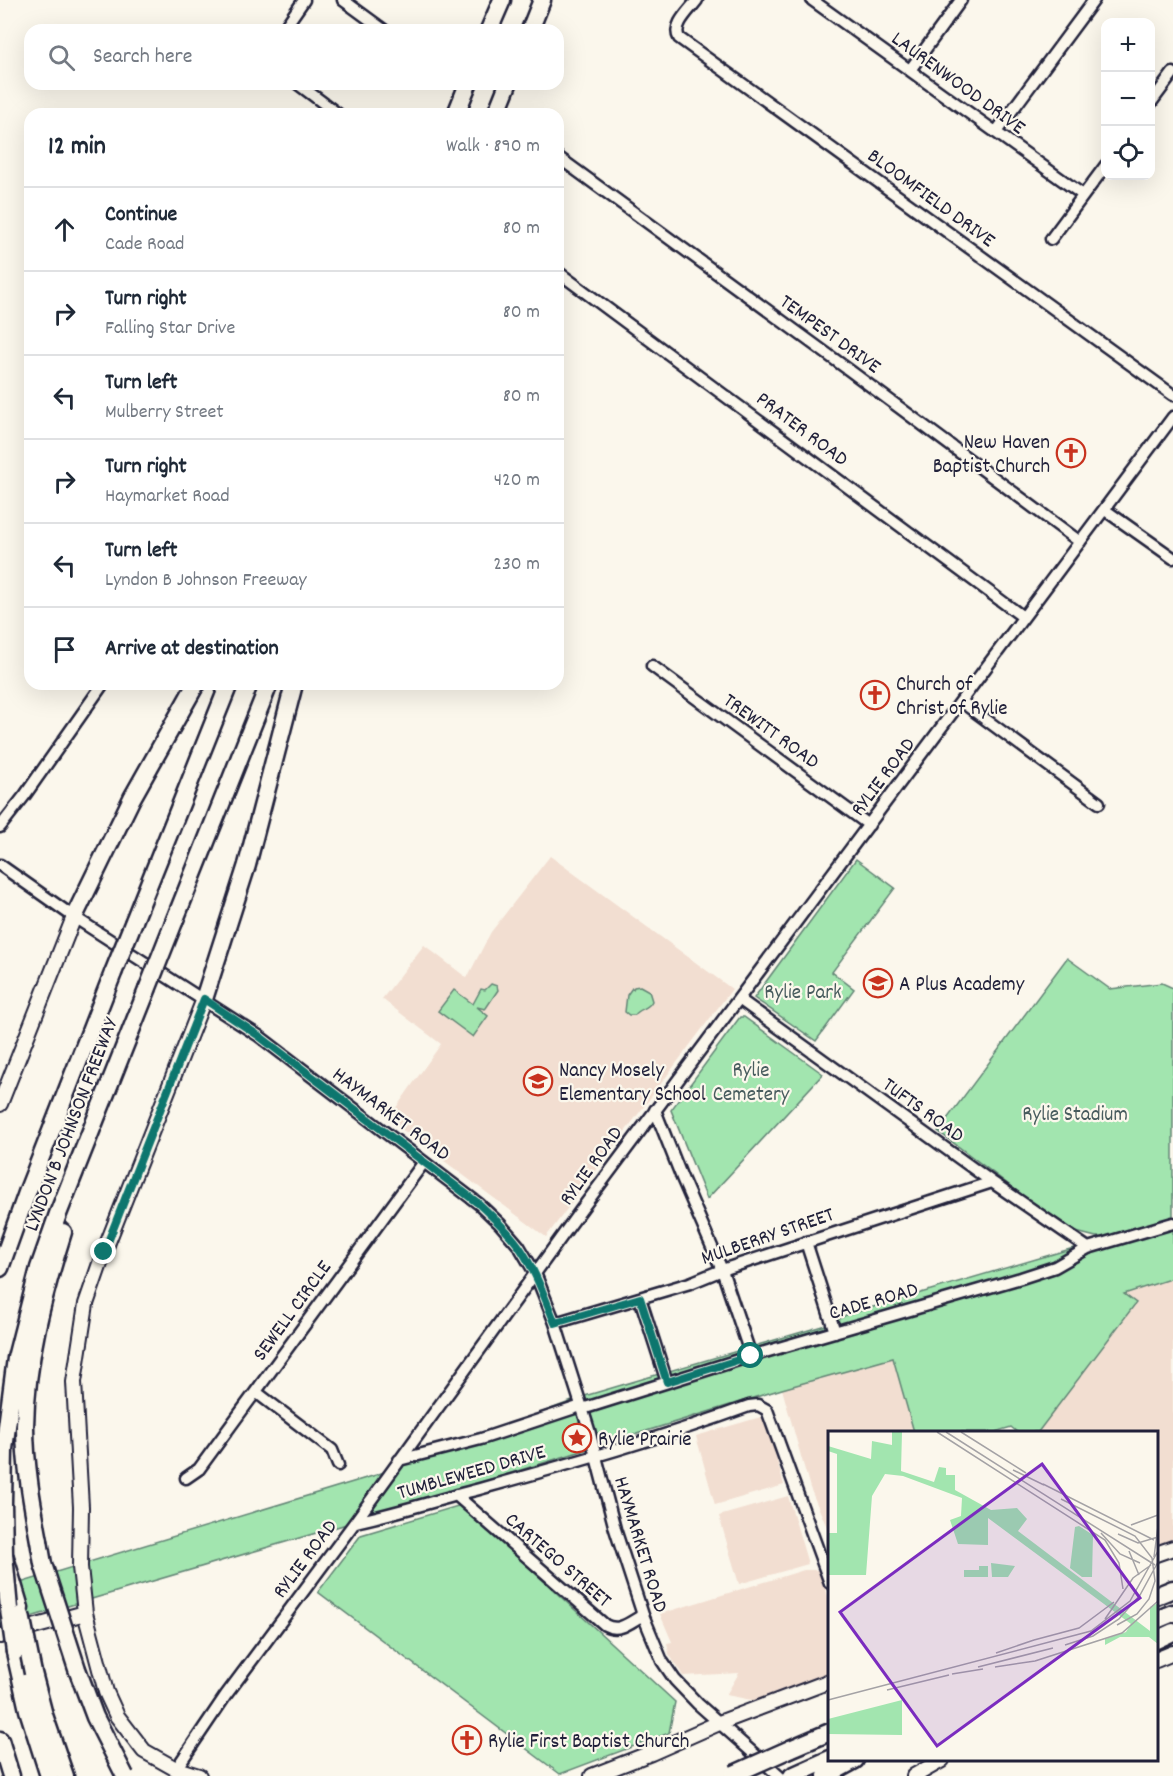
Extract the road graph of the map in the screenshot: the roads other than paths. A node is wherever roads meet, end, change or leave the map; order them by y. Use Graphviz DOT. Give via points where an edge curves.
graph roads {
  1 [pos="304,0"];
  2 [pos="343,0"];
  3 [pos="502,0"];
  4 [pos="542,0"];
  5 [pos="697,0"];
  6 [pos="812,0"];
  7 [pos="961,0"];
  8 [pos="1094,0"];
  9 [pos="827,4"];
  10 [pos="286,24"];
  11 [pos="376,24"];
  12 [pos="492,24"];
  13 [pos="532,24"];
  14 [pos="910,70"];
  15 [pos="1172,78"];
  16 [pos="306,90"];
  17 [pos="466,90"];
  18 [pos="506,90"];
  19 [pos="1155,98"];
  20 [pos="330,108"];
  21 [pos="458,108"];
  22 [pos="498,108"];
  23 [pos="996,132"];
  24 [pos="564,161"];
  25 [pos="1101,172"];
  26 [pos="1083,195"];
  27 [pos="1051,240"];
  28 [pos="564,276"];
  29 [pos="1173,395"];
  30 [pos="1173,417"];
  31 [pos="1105,510"];
  32 [pos="1080,542"];
  33 [pos="1173,558"];
  34 [pos="1023,618"];
  35 [pos="652,666"];
  36 [pos="99,690"];
  37 [pos="193,690"];
  38 [pos="227,690"];
  39 [pos="267,690"];
  40 [pos="292,690"];
  41 [pos="962,702"];
  42 [pos="1100,803"];
  43 [pos="869,825"];
  44 [pos="0,827"];
  45 [pos="0,865"];
  46 [pos="74,917"];
  47 [pos="204,999"];
  48 [pos="739,999"];
  49 [pos="110,1083"];
  50 [pos="0,1104"];
  51 [pos="655,1110"];
  52 [pos="424,1162"];
  53 [pos="992,1182"];
  54 [pos="1173,1223"];
  55 [pos="806,1242"];
  56 [pos="1088,1248"];
  57 [pos="0,1268"];
  58 [pos="722,1270"];
  59 [pos="535,1273"];
  60 [pos="640,1298"];
  61 [pos="555,1323"];
  62 [pos="835,1332"];
  63 [pos="751,1356"];
  64 [pos="667,1382"];
  65 [pos="256,1392"];
  66 [pos="582,1407"];
  67 [pos="595,1457"];
  68 [pos="399,1460"];
  69 [pos="338,1465"];
  70 [pos="186,1478"];
  71 [pos="456,1495"];
  72 [pos="355,1522"];
  73 [pos="1173,1548"];
  74 [pos="1158,1553"];
  75 [pos="828,1578"];
  76 [pos="1158,1586"];
  77 [pos="1173,1587"];
  78 [pos="1158,1595"];
  79 [pos="85,1613"];
  80 [pos="1173,1613"];
  81 [pos="643,1615"];
  82 [pos="1158,1619"];
  83 [pos="1173,1632"];
  84 [pos="0,1636"];
  85 [pos="1158,1639"];
  86 [pos="1173,1653"];
  87 [pos="1158,1659"];
  88 [pos="27,1675"];
  89 [pos="828,1682"];
  90 [pos="719,1723"];
  91 [pos="828,1733"];
  92 [pos="0,1740"];
  93 [pos="828,1760"];
  94 [pos="853,1761"];
  95 [pos="940,1761"];
  96 [pos="176,1769"];
  97 [pos="729,1775"];
  98 [pos="11,1776"];
  99 [pos="49,1776"];
  100 [pos="65,1776"];
  101 [pos="125,1776"];
  102 [pos="199,1776"];
  103 [pos="592,1776"];
  104 [pos="779,1776"];
  105 [pos="792,1776"];
  106 [pos="826,1776"];
  107 [pos="914,1776"];
  1 -- 10 [label="street"];
  2 -- 11 [label="street"];
  3 -- 12 [label="highway"];
  4 -- 13 [label="highway"];
  5 -- 29 [label="street, BLOOMFIELD DRIVE" via="677,26 679,38"];
  6 -- 9 [label="street, LAURENWOOD DRIVE"];
  7 -- 14 [label="street"];
  8 -- 23 [label="street"];
  9 -- 14 [label="street, LAURENWOOD DRIVE"];
  14 -- 23 [label="street, LAURENWOOD DRIVE"];
  15 -- 19 [label="street"];
  16 -- 20 [label="street"];
  17 -- 21 [label="highway"];
  18 -- 22 [label="highway"];
  23 -- 26 [label="street, LAURENWOOD DRIVE"];
  24 -- 32 [label="street, TEMPEST DRIVE"];
  25 -- 26 [label="street"];
  26 -- 27 [label="street"];
  28 -- 34 [label="street, PRATER ROAD"];
  30 -- 31 [label="street, RYLIE ROAD"];
  31 -- 32 [label="street, RYLIE ROAD"];
  31 -- 33 [label="street"];
  32 -- 34 [label="street, RYLIE ROAD"];
  34 -- 41 [label="street, RYLIE ROAD"];
  35 -- 43 [label="street, TREWITT ROAD"];
  36 -- 44 [label="street"];
  37 -- 46 [label="highway" via="132,798"];
  38 -- 57 [label="highway, LYNDON B JOHNSON FREEWAY, bridge"];
  39 -- 49 [label="highway, LYNDON B JOHNSON FREEWAY, bridge"];
  40 -- 47 [label="highway" via="248,865"];
  41 -- 42 [label="street"];
  41 -- 43 [label="street, RYLIE ROAD"];
  43 -- 48 [label="street, RYLIE ROAD"];
  45 -- 46 [label="street, HAYMARKET ROAD"];
  46 -- 47 [label="street, HAYMARKET ROAD"];
  46 -- 50 [label="main road"];
  47 -- 52 [label="street, HAYMARKET ROAD" via="259,1036"];
  47 -- 79 [label="main road" via="86,1304 74,1382"];
  48 -- 51 [label="street, RYLIE ROAD"];
  48 -- 53 [label="street, TUFTS ROAD"];
  49 -- 88 [label="highway, LYNDON B JOHNSON FREEWAY, bridge" via="39,1268 9,1401 4,1449 4,1554 20,1608"];
  49 -- 101 [label="highway, bridge" via="52,1266 31,1368 25,1426 31,1497 43,1564 95,1717"];
  51 -- 58 [label="street"];
  51 -- 59 [label="street, RYLIE ROAD"];
  52 -- 59 [label="street, HAYMARKET ROAD" via="500,1224"];
  52 -- 65 [label="street, SEWELL CIRCLE"];
  53 -- 55 [label="street, MULBERRY STREET"];
  53 -- 56 [label="street, TUFTS ROAD"];
  54 -- 56 [label="street, CADE ROAD"];
  55 -- 58 [label="street, MULBERRY STREET"];
  55 -- 62 [label="street"];
  56 -- 62 [label="street, CADE ROAD" via="1054,1267"];
  58 -- 60 [label="street, MULBERRY STREET"];
  58 -- 63 [label="street"];
  59 -- 61 [label="street, HAYMARKET ROAD"];
  59 -- 68 [label="street, RYLIE ROAD"];
  60 -- 61 [label="street, MULBERRY STREET"];
  60 -- 64 [label="street"];
  61 -- 66 [label="street, HAYMARKET ROAD"];
  62 -- 63 [label="street, CADE ROAD"];
  63 -- 64 [label="street, CADE ROAD"];
  64 -- 66 [label="street, CADE ROAD"];
  65 -- 69 [label="street" via="332,1450"];
  65 -- 70 [label="street, SEWELL CIRCLE" via="199,1469"];
  66 -- 67 [label="street, HAYMARKET ROAD"];
  66 -- 68 [label="street, CADE ROAD"];
  67 -- 71 [label="street, TUMBLEWEED DRIVE"];
  67 -- 75 [label="street, TUMBLEWEED DRIVE" via="758,1405 767,1410"];
  67 -- 81 [label="street, HAYMARKET ROAD"];
  68 -- 72 [label="street, RYLIE ROAD"];
  71 -- 72 [label="street, TUMBLEWEED DRIVE"];
  71 -- 81 [label="street, CARTEGO STREET" via="605,1625 619,1628"];
  72 -- 96 [label="street, RYLIE ROAD"];
  73 -- 74 [label="main road"];
  76 -- 77 [label="highway"];
  77 -- 78 [label="highway"];
  79 -- 84 [label="main road"];
  79 -- 96 [label="main road" via="106,1692 117,1716 144,1751"];
  80 -- 82 [label="highway"];
  81 -- 90 [label="street, HAYMARKET ROAD" via="662,1661 675,1680"];
  83 -- 85 [label="highway"];
  86 -- 87 [label="main road"];
  88 -- 99 [label="highway"];
  88 -- 100 [label="highway"];
  89 -- 90 [label="main road"];
  90 -- 103 [label="main road"];
  90 -- 104 [label="street, HAYMARKET ROAD"];
  91 -- 97 [label="highway, bridge"];
  92 -- 98 [label="highway"];
  93 -- 105 [label="highway"];
  94 -- 106 [label="highway"];
  95 -- 107 [label="main road"];
  96 -- 102 [label="main road"];
}
